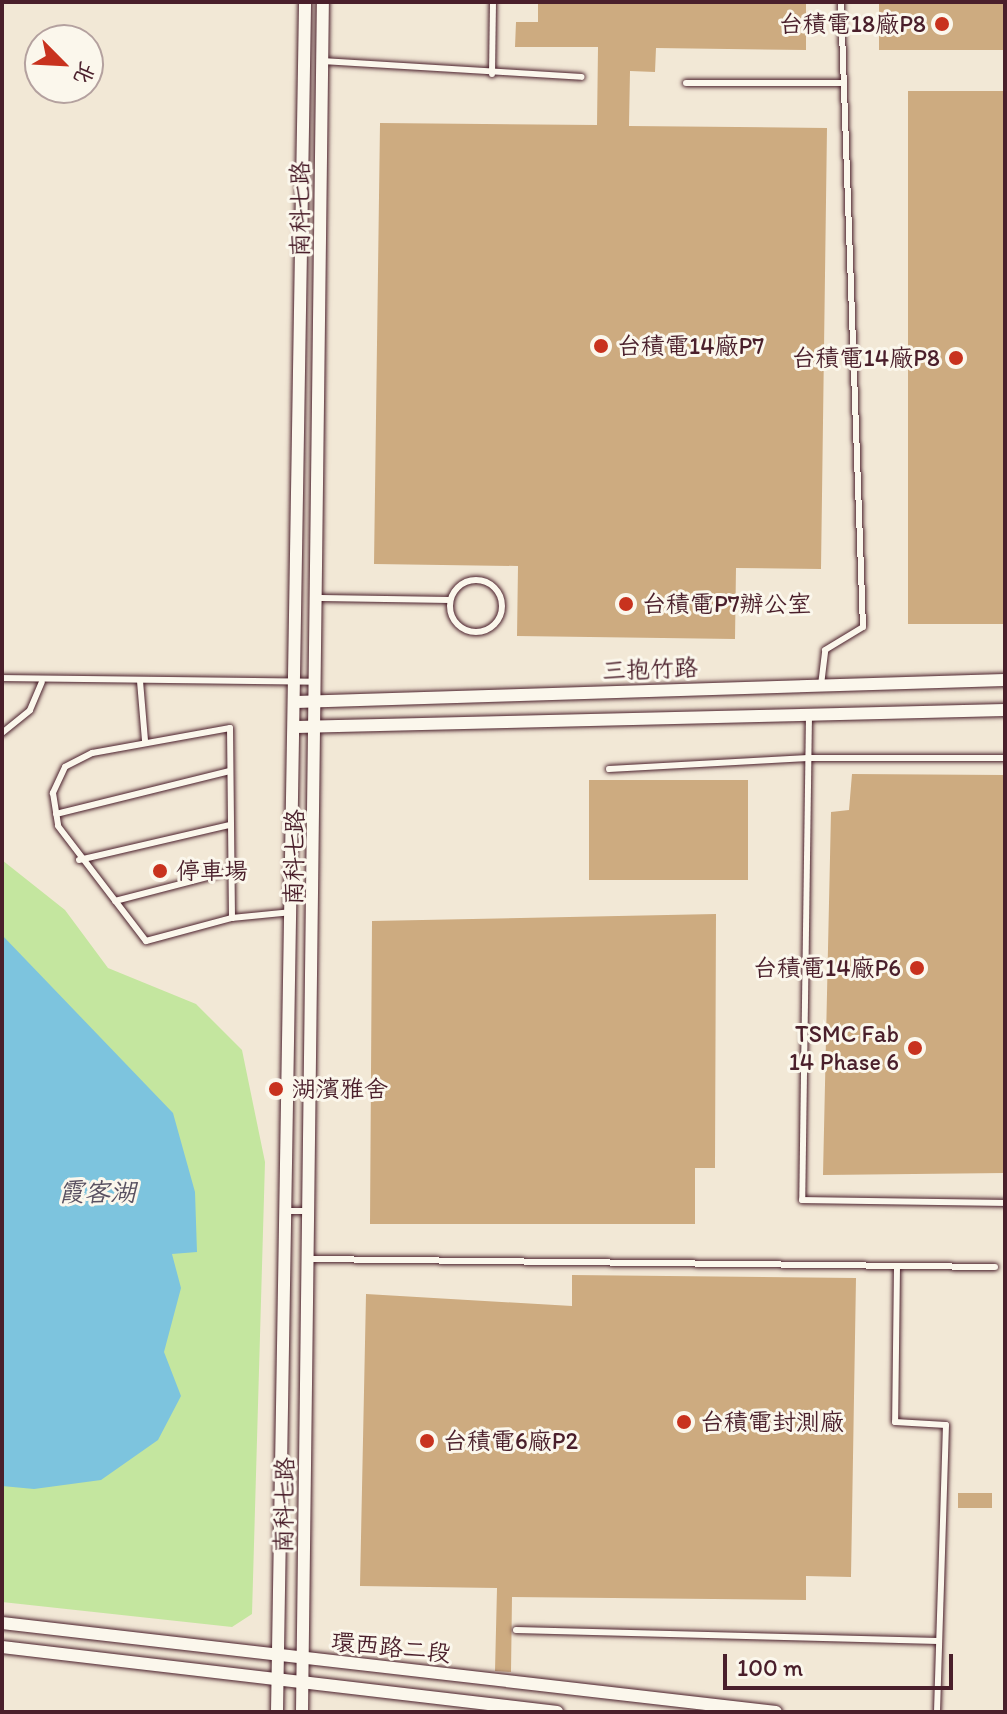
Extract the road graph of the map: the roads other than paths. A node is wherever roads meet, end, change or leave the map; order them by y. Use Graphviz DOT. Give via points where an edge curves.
graph roads {
  1 [pos="305,2"];
  2 [pos="323,2"];
  3 [pos="493,2"];
  4 [pos="841,2"];
  5 [pos="322,61"];
  6 [pos="492,74"];
  7 [pos="582,77"];
  8 [pos="686,83"];
  9 [pos="844,83"];
  10 [pos="321,598"];
  11 [pos="450,600"];
  12 [pos="2,678"];
  13 [pos="1005,680"];
  14 [pos="140,681"];
  15 [pos="297,681"];
  16 [pos="42,682"];
  17 [pos="319,682"];
  18 [pos="821,685"];
  19 [pos="296,702"];
  20 [pos="318,702"];
  21 [pos="1005,710"];
  22 [pos="809,715"];
  23 [pos="296,727"];
  24 [pos="318,727"];
  25 [pos="2,733"];
  26 [pos="145,741"];
  27 [pos="808,758"];
  28 [pos="1005,758"];
  29 [pos="609,769"];
  30 [pos="230,771"];
  31 [pos="56,814"];
  32 [pos="230,825"];
  33 [pos="79,860"];
  34 [pos="231,871"];
  35 [pos="115,901"];
  36 [pos="294,912"];
  37 [pos="232,918"];
  38 [pos="1005,1203"];
  39 [pos="312,1210"];
  40 [pos="290,1211"];
  41 [pos="310,1259"];
  42 [pos="897,1267"];
  43 [pos="995,1267"];
  44 [pos="2,1623"];
  45 [pos="516,1630"];
  46 [pos="938,1641"];
  47 [pos="2,1647"];
  48 [pos="278,1655"];
  49 [pos="303,1659"];
  50 [pos="278,1682"];
  51 [pos="302,1685"];
  52 [pos="277,1712"];
  53 [pos="302,1712"];
  54 [pos="557,1712"];
  55 [pos="776,1712"];
  56 [pos="937,1712"];
  1 -- 15 [label="street, 南科七路"];
  2 -- 5 [label="street, 南科七路"];
  3 -- 6 [label="lane"];
  4 -- 9 [label="lane"];
  5 -- 6 [label="lane"];
  5 -- 10 [label="street, 南科七路"];
  6 -- 7 [label="lane"];
  8 -- 9 [label="lane"];
  9 -- 18 [label="lane" via="863,627 825,650"];
  10 -- 11 [label="lane"];
  10 -- 17 [label="street, 南科七路"];
  11 -- 11 [label="lane" via="454,621 471,632 492,627 501,616 500,595 484,581 463,583"];
  12 -- 16 [label="lane"];
  13 -- 18 [label="street, 三抱竹路"];
  14 -- 15 [label="lane"];
  14 -- 16 [label="lane"];
  14 -- 26 [label="lane"];
  15 -- 17 [label="lane"];
  15 -- 19 [label="street, 南科七路"];
  16 -- 25 [label="lane" via="30,710"];
  17 -- 20 [label="street, 南科七路"];
  18 -- 20 [label="street, 三抱竹路"];
  19 -- 20 [label="street, 三抱竹路"];
  19 -- 23 [label="street, 南科七路"];
  20 -- 24 [label="street, 南科七路"];
  21 -- 22 [label="street, 三抱竹路"];
  22 -- 24 [label="street, 三抱竹路"];
  22 -- 27 [label="lane"];
  23 -- 24 [label="street, 三抱竹路"];
  23 -- 36 [label="street, 南科七路"];
  24 -- 39 [label="street, 南科七路"];
  26 -- 30 [label="lane" via="230,728"];
  26 -- 31 [label="lane" via="65,767 53,793"];
  27 -- 28 [label="lane"];
  27 -- 29 [label="lane"];
  27 -- 38 [label="lane" via="802,1200"];
  30 -- 31 [label="lane"];
  30 -- 32 [label="lane"];
  31 -- 33 [label="lane"];
  32 -- 33 [label="lane"];
  32 -- 34 [label="lane"];
  33 -- 35 [label="lane"];
  34 -- 35 [label="lane"];
  34 -- 37 [label="lane"];
  35 -- 37 [label="lane" via="146,941"];
  36 -- 37 [label="lane"];
  36 -- 40 [label="street, 南科七路"];
  39 -- 40 [label="lane"];
  39 -- 41 [label="street, 南科七路"];
  40 -- 48 [label="street, 南科七路"];
  41 -- 42 [label="lane"];
  41 -- 49 [label="street, 南科七路"];
  42 -- 43 [label="lane"];
  42 -- 46 [label="lane" via="895,1422 946,1425"];
  44 -- 48 [label="street, 環西路二段"];
  45 -- 46 [label="lane"];
  46 -- 56 [label="lane"];
  47 -- 50 [label="street"];
  48 -- 49 [label="street, 環西路二段"];
  48 -- 50 [label="street, 南科七路"];
  49 -- 51 [label="street, 南科七路"];
  49 -- 55 [label="street, 環西路二段"];
  50 -- 51 [label="street, 環西路二段"];
  50 -- 52 [label="street"];
  51 -- 53 [label="street, 南科七路"];
  51 -- 54 [label="street, 環西路二段"];
}
